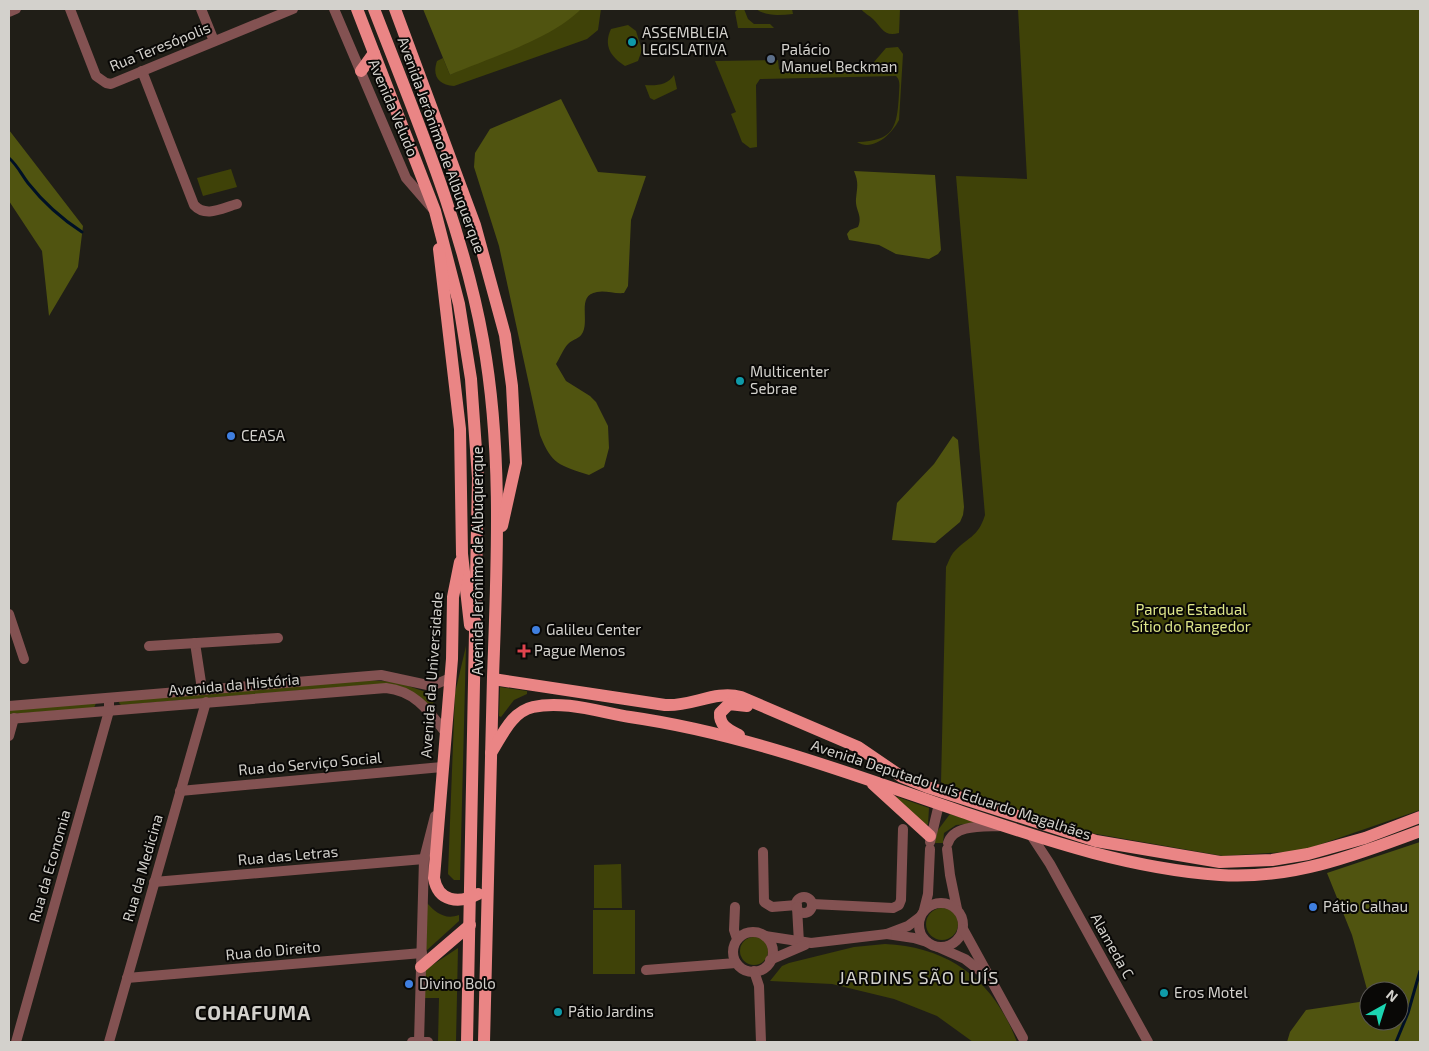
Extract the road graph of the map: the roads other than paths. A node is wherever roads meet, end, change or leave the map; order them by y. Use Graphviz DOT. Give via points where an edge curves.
graph roads {
  1 [pos="16,9"];
  2 [pos="70,9"];
  3 [pos="201,9"];
  4 [pos="293,9"];
  5 [pos="334,9"];
  6 [pos="357,9"];
  7 [pos="374,9"];
  8 [pos="395,9"];
  9 [pos="9,12"];
  10 [pos="214,41"];
  11 [pos="374,53"];
  12 [pos="361,70"];
  13 [pos="142,71"];
  14 [pos="237,204"];
  15 [pos="435,211"];
  16 [pos="496,550"];
  17 [pos="462,554"];
  18 [pos="9,614"];
  19 [pos="278,638"];
  20 [pos="196,643"];
  21 [pos="149,646"];
  22 [pos="24,659"];
  23 [pos="476,662"];
  24 [pos="450,678"];
  25 [pos="493,679"];
  26 [pos="424,685"];
  27 [pos="202,689"];
  28 [pos="109,698"];
  29 [pos="418,700"];
  30 [pos="206,702"];
  31 [pos="9,706"];
  32 [pos="109,711"];
  33 [pos="11,718"];
  34 [pos="444,732"];
  35 [pos="9,736"];
  36 [pos="858,748"];
  37 [pos="491,753"];
  38 [pos="790,754"];
  39 [pos="442,767"];
  40 [pos="869,780"];
  41 [pos="180,791"];
  42 [pos="440,798"];
  43 [pos="940,804"];
  44 [pos="1420,817"];
  45 [pos="1002,826"];
  46 [pos="903,829"];
  47 [pos="1420,831"];
  48 [pos="1031,835"];
  49 [pos="930,842"];
  50 [pos="1057,844"];
  51 [pos="763,852"];
  52 [pos="424,859"];
  53 [pos="1050,864"];
  54 [pos="154,882"];
  55 [pos="488,888"];
  56 [pos="471,898"];
  57 [pos="797,906"];
  58 [pos="957,909"];
  59 [pos="922,914"];
  60 [pos="470,925"];
  61 [pos="963,929"];
  62 [pos="887,934"];
  63 [pos="765,936"];
  64 [pos="799,943"];
  65 [pos="811,944"];
  66 [pos="932,944"];
  67 [pos="422,953"];
  68 [pos="770,960"];
  69 [pos="736,963"];
  70 [pos="421,966"];
  71 [pos="646,970"];
  72 [pos="754,972"];
  73 [pos="127,978"];
  74 [pos="991,981"];
  75 [pos="1024,1041"];
  76 [pos="16,1042"];
  77 [pos="109,1042"];
  78 [pos="419,1042"];
  79 [pos="467,1042"];
  80 [pos="484,1042"];
  81 [pos="762,1042"];
  82 [pos="1148,1042"];
  1 -- 9 [label="street"];
  2 -- 13 [label="street, Rua Teresópolis" via="96,76 111,84"];
  3 -- 10 [label="street"];
  4 -- 10 [label="street, Rua Teresópolis"];
  5 -- 12 [label="street, Avenida Veludo"];
  6 -- 11 [label="main road, Avenida Jerônimo de Albuquerque"];
  7 -- 16 [label="main road, Avenida Jerônimo de Albuquerque" via="446,196 477,306 495,439"];
  8 -- 16 [label="main road" via="475,225 505,335 516,457"];
  10 -- 13 [label="street, Rua Teresópolis"];
  11 -- 12 [label="main road"];
  11 -- 15 [label="main road, Avenida Jerônimo de Albuquerque"];
  12 -- 15 [label="street, Avenida Veludo" via="406,178"];
  13 -- 14 [label="street" via="194,205 202,212 208,212"];
  15 -- 17 [label="main road, Avenida Jerônimo de Albuquerque" via="460,429"];
  15 -- 23 [label="main road, Avenida Jerônimo de Albuquerque" via="452,270 466,339 477,440"];
  16 -- 25 [label="main road, Avenida Jerônimo de Albuquerque"];
  17 -- 23 [label="main road"];
  17 -- 24 [label="main road, Avenida da Universidade" via="453,597"];
  18 -- 22 [label="street"];
  19 -- 20 [label="street"];
  20 -- 21 [label="street"];
  20 -- 27 [label="street"];
  23 -- 56 [label="main road, Avenida Jerônimo de Albuquerque"];
  24 -- 26 [label="street" via="439,685"];
  24 -- 34 [label="main road, Avenida da Universidade"];
  25 -- 36 [label="main road, Avenida Deputado Luís Eduardo Magalhães" via="665,705 735,695"];
  25 -- 37 [label="main road, Avenida Jerônimo de Albuquerque"];
  26 -- 27 [label="street, Avenida da História" via="380,675"];
  26 -- 29 [label="street"];
  27 -- 28 [label="street, Avenida da História"];
  28 -- 31 [label="street, Avenida da História"];
  28 -- 32 [label="street, Rua da Economia"];
  29 -- 30 [label="street, Avenida da História" via="402,691 376,688"];
  29 -- 34 [label="street, Avenida da História"];
  30 -- 32 [label="street, Avenida da História"];
  30 -- 41 [label="street, Rua da Medicina"];
  32 -- 33 [label="street, Avenida da História"];
  32 -- 76 [label="street, Rua da Economia"];
  33 -- 35 [label="street"];
  34 -- 39 [label="main road, Avenida da Universidade"];
  36 -- 38 [label="main road" via="740,704 729,704 721,711 720,721 726,728"];
  36 -- 44 [label="main road, Avenida Deputado Luís Eduardo Magalhães" via="910,780 1072,835 1204,860 1246,862 1308,854 1365,838"];
  37 -- 38 [label="main road, Avenida Deputado Luís Eduardo Magalhães" via="519,713 534,707 550,706 670,722"];
  37 -- 55 [label="main road, Avenida Jerônimo de Albuquerque"];
  38 -- 40 [label="main road, Avenida Deputado Luís Eduardo Magalhães"];
  39 -- 41 [label="street, Rua do Serviço Social"];
  39 -- 42 [label="main road, Avenida da Universidade"];
  40 -- 43 [label="main road, Avenida Deputado Luís Eduardo Magalhães"];
  40 -- 49 [label="main road"];
  41 -- 54 [label="street, Rua da Medicina"];
  42 -- 52 [label="street, Avenida da Universidade"];
  42 -- 56 [label="main road, Avenida da Universidade" via="435,884 449,899"];
  43 -- 45 [label="main road, Avenida Deputado Luís Eduardo Magalhães"];
  43 -- 49 [label="street"];
  45 -- 48 [label="main road, Avenida Deputado Luís Eduardo Magalhães"];
  45 -- 58 [label="street" via="960,830 952,835 948,846"];
  46 -- 57 [label="street" via="899,905 892,908 812,904 805,913"];
  47 -- 50 [label="main road, Avenida Deputado Luís Eduardo Magalhães" via="1318,866 1248,875 1182,870 1115,859"];
  48 -- 50 [label="main road, Avenida Deputado Luís Eduardo Magalhães"];
  48 -- 53 [label="street, Alameda C"];
  49 -- 59 [label="street" via="928,894"];
  50 -- 53 [label="street" via="1048,852"];
  51 -- 57 [label="street" via="764,902 772,907"];
  52 -- 54 [label="street, Rua das Letras"];
  52 -- 67 [label="street, Avenida da Universidade"];
  53 -- 82 [label="street, Alameda C"];
  54 -- 73 [label="street, Rua da Medicina"];
  55 -- 56 [label="main road"];
  55 -- 80 [label="main road, Avenida Jerônimo de Albuquerque"];
  56 -- 60 [label="main road, Avenida Jerônimo de Albuquerque"];
  57 -- 64 [label="street"];
  58 -- 59 [label="street" via="951,904 936,902"];
  58 -- 61 [label="street" via="964,922"];
  59 -- 62 [label="street" via="908,926"];
  59 -- 66 [label="street" via="920,931"];
  60 -- 70 [label="main road"];
  60 -- 79 [label="main road, Avenida Jerônimo de Albuquerque"];
  61 -- 66 [label="street" via="956,942 942,947"];
  61 -- 74 [label="street"];
  62 -- 65 [label="street"];
  62 -- 66 [label="street"];
  63 -- 64 [label="street"];
  63 -- 68 [label="street" via="772,947"];
  63 -- 69 [label="street" via="759,933 742,936 733,953"];
  64 -- 65 [label="street"];
  65 -- 68 [label="street"];
  66 -- 74 [label="street" via="976,966"];
  67 -- 70 [label="street, Avenida da Universidade"];
  67 -- 73 [label="street, Rua do Direito"];
  68 -- 72 [label="street"];
  69 -- 71 [label="street"];
  69 -- 72 [label="street" via="744,970"];
  70 -- 78 [label="street, Avenida da Universidade"];
  72 -- 81 [label="street" via="759,986"];
  73 -- 77 [label="street, Rua da Medicina"];
  74 -- 75 [label="street"];
}
